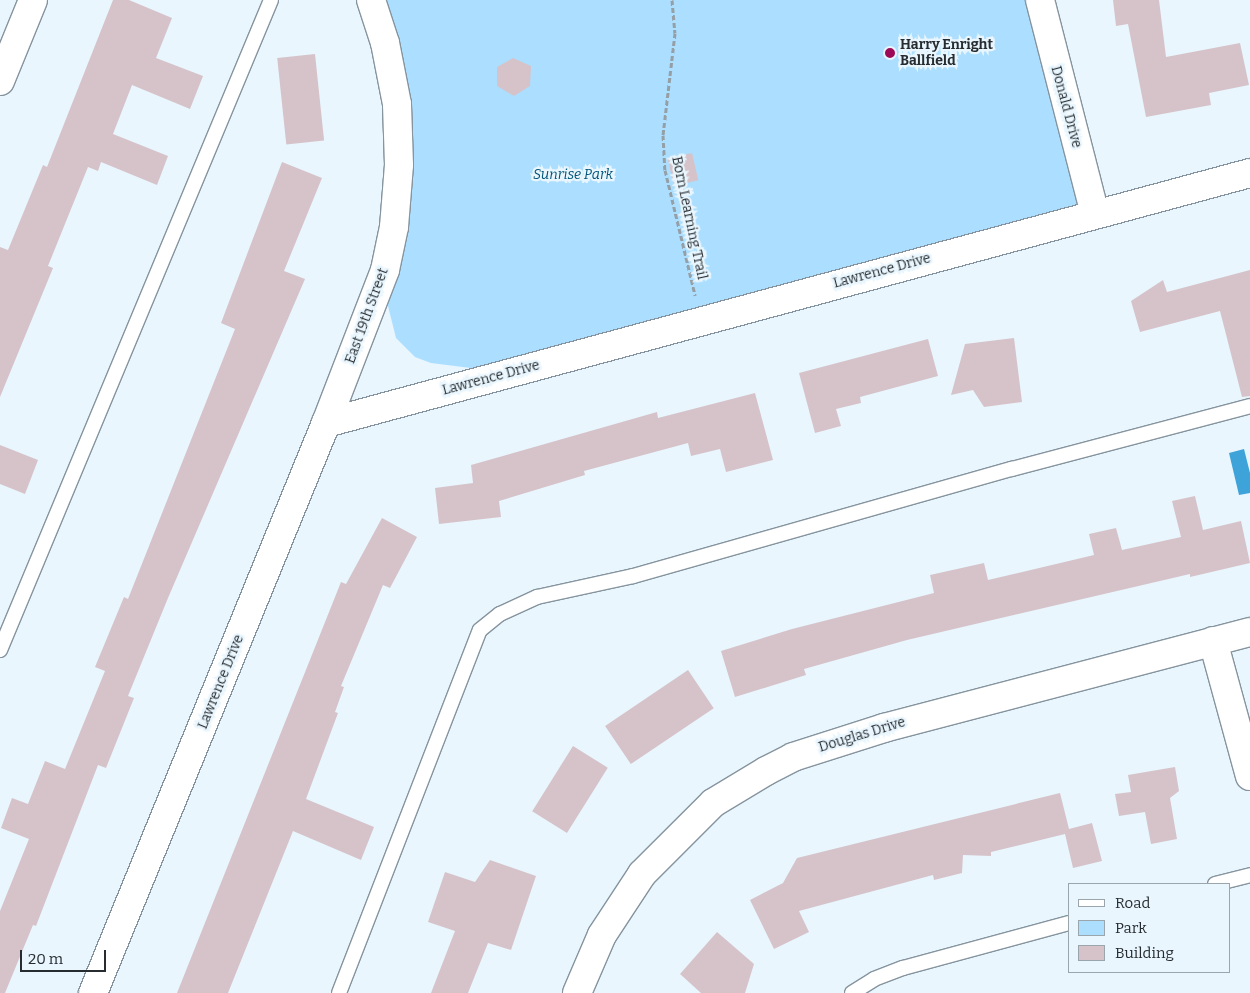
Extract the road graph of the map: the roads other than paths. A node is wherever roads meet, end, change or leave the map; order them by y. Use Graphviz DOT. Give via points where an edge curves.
graph roads {
  1 [pos="33,0"];
  2 [pos="271,0"];
  3 [pos="371,0"];
  4 [pos="1040,0"];
  5 [pos="0,81"];
  6 [pos="1250,173"];
  7 [pos="1095,214"];
  8 [pos="1250,406"];
  9 [pos="326,423"];
  10 [pos="1250,632"];
  11 [pos="1214,641"];
  12 [pos="0,650"];
  13 [pos="1250,776"];
  14 [pos="1250,875"];
  15 [pos="1219,883"];
  16 [pos="1068,924"];
  17 [pos="93,993"];
  18 [pos="339,993"];
  19 [pos="577,993"];
  20 [pos="852,993"];
  1 -- 5 [label="street"];
  2 -- 12 [label="lane"];
  3 -- 9 [label="street, East 19th Street" via="385,43 397,104 399,165 394,227 376,297"];
  4 -- 7 [label="street, Donald Drive"];
  6 -- 7 [label="street, Lawrence Drive"];
  7 -- 9 [label="street, Lawrence Drive"];
  8 -- 18 [label="lane" via="633,576 537,597 500,614 480,630"];
  9 -- 17 [label="street, Lawrence Drive"];
  10 -- 11 [label="street, Douglas Drive"];
  11 -- 13 [label="street"];
  11 -- 19 [label="street, Douglas Drive" via="884,728 808,752 766,771 713,803 642,874 602,935"];
  14 -- 15 [label="lane"];
  16 -- 20 [label="lane" via="902,968 874,979"];
}
